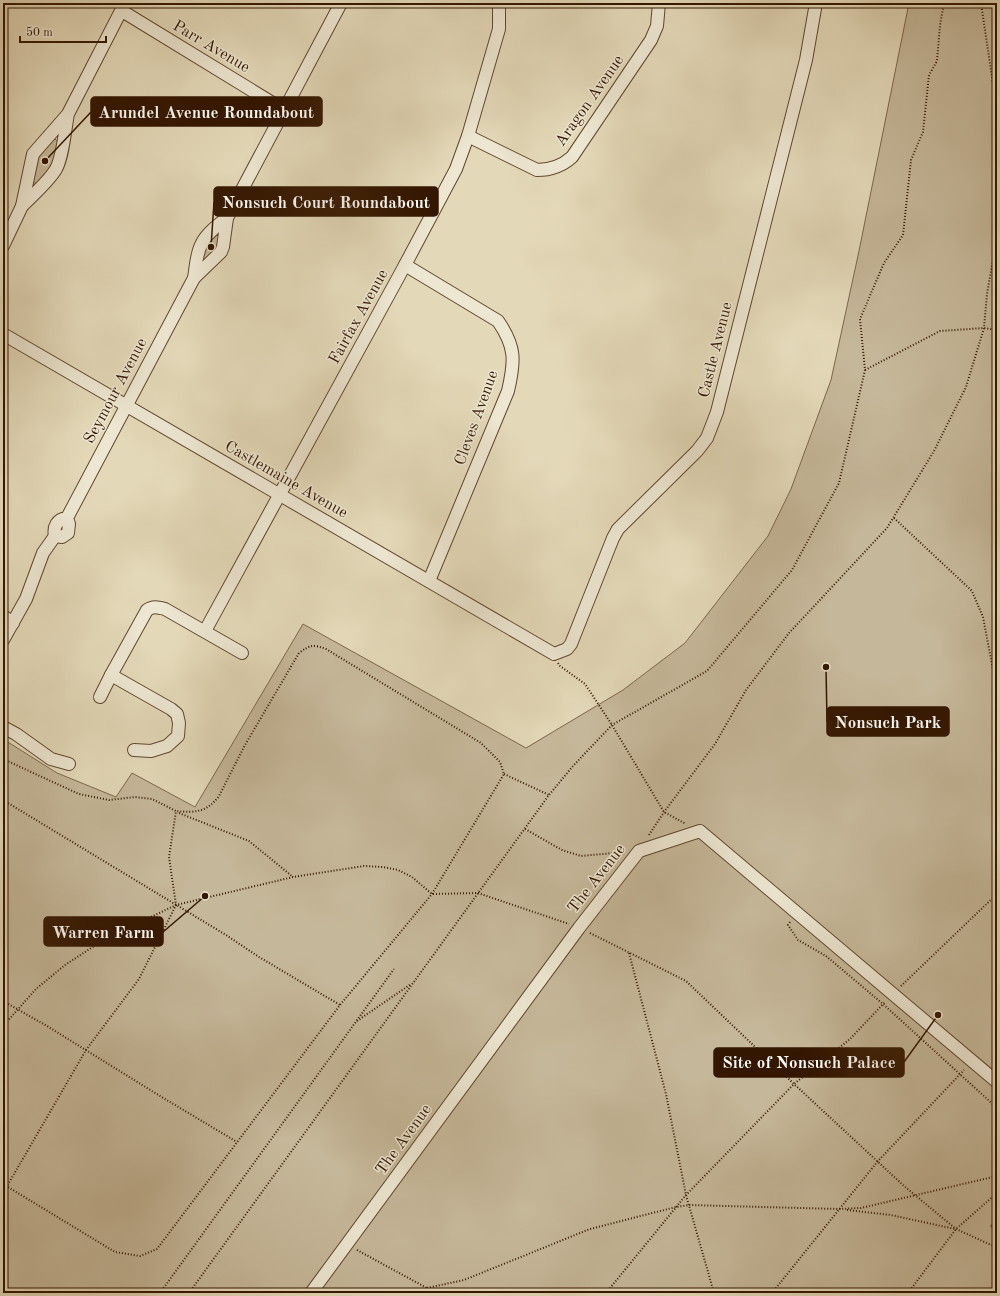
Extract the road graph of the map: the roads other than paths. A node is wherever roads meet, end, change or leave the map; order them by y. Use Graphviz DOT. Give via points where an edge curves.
graph roads {
  1 [pos="341,3"];
  2 [pos="499,3"];
  3 [pos="659,3"];
  4 [pos="816,3"];
  5 [pos="123,7"];
  6 [pos="284,110"];
  7 [pos="68,114"];
  8 [pos="468,136"];
  9 [pos="22,206"];
  10 [pos="227,218"];
  11 [pos="3,246"];
  12 [pos="405,265"];
  13 [pos="194,278"];
  14 [pos="3,334"];
  15 [pos="126,406"];
  16 [pos="280,494"];
  17 [pos="429,581"];
  18 [pos="8,620"];
  19 [pos="205,631"];
  20 [pos="3,640"];
  21 [pos="242,653"];
  22 [pos="554,654"];
  23 [pos="111,675"];
  24 [pos="100,697"];
  25 [pos="3,727"];
  26 [pos="134,750"];
  27 [pos="69,764"];
  28 [pos="997,1082"];
  29 [pos="311,1293"];
  1 -- 6 [label="street, Seymour Avenue"];
  2 -- 8 [label="street, Fairfax Avenue" via="499,29"];
  3 -- 8 [label="street, Aragon Avenue" via="657,26 651,40 572,157 566,162 547,170 537,170"];
  4 -- 22 [label="street, Castle Avenue" via="806,60 717,412 707,438 618,529 571,644 567,649"];
  5 -- 6 [label="street, Parr Avenue"];
  5 -- 7 [label="street"];
  6 -- 10 [label="street, Seymour Avenue"];
  7 -- 9 [label="street" via="33,154"];
  7 -- 9 [label="street" via="57,168"];
  8 -- 12 [label="street, Fairfax Avenue" via="456,169"];
  9 -- 11 [label="street"];
  10 -- 13 [label="street, Seymour Avenue" via="202,243"];
  10 -- 13 [label="street, Seymour Avenue" via="221,252"];
  12 -- 16 [label="street, Fairfax Avenue"];
  12 -- 17 [label="street, Cleves Avenue" via="498,321 511,343 513,358 508,391"];
  13 -- 15 [label="street, Seymour Avenue"];
  14 -- 15 [label="street, Castlemaine Avenue"];
  15 -- 16 [label="street, Castlemaine Avenue"];
  15 -- 18 [label="street, Seymour Avenue" via="67,518 68,532 62,537 55,536 43,553 26,599"];
  16 -- 17 [label="street, Castlemaine Avenue"];
  16 -- 19 [label="street, Fairfax Avenue"];
  17 -- 22 [label="street, Castlemaine Avenue"];
  18 -- 20 [label="street, Seymour Avenue"];
  19 -- 21 [label="street"];
  19 -- 23 [label="street" via="165,609 152,607 147,610"];
  23 -- 24 [label="street"];
  23 -- 26 [label="street" via="177,714 178,736 167,746 151,752"];
  25 -- 27 [label="street" via="51,759"];
  28 -- 29 [label="street, The Avenue" via="700,831 639,850"];
}
